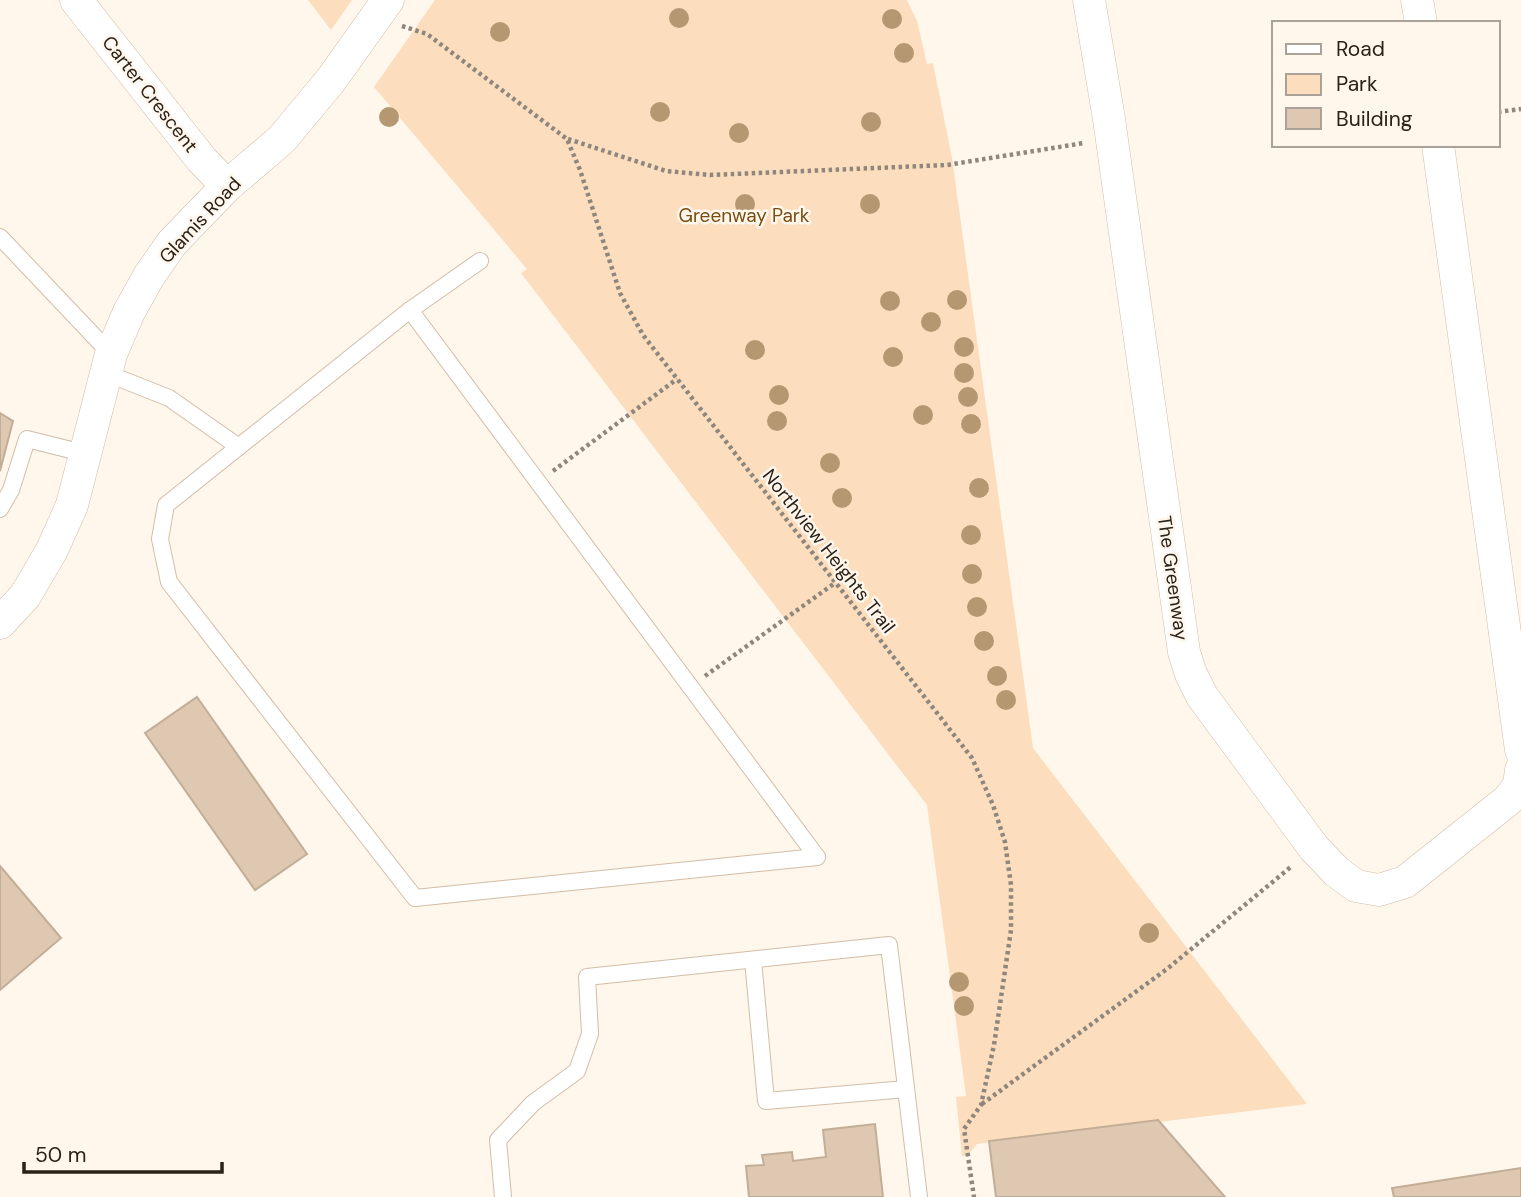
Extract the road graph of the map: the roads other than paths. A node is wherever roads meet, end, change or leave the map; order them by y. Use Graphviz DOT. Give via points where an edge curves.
graph roads {
  1 [pos="76,0"];
  2 [pos="1089,0"];
  3 [pos="1417,0"];
  4 [pos="391,10"];
  5 [pos="1421,21"];
  6 [pos="1438,147"];
  7 [pos="227,186"];
  8 [pos="0,237"];
  9 [pos="480,261"];
  10 [pos="410,310"];
  11 [pos="108,363"];
  12 [pos="239,447"];
  13 [pos="87,454"];
  14 [pos="0,509"];
  15 [pos="0,623"];
  16 [pos="1521,750"];
  17 [pos="1521,770"];
  18 [pos="753,960"];
  19 [pos="906,1089"];
  20 [pos="503,1197"];
  21 [pos="919,1197"];
  1 -- 7 [label="street, Carter Crescent"];
  2 -- 17 [label="street, The Greenway" via="1184,652 1202,696 1314,848 1356,886 1379,890 1405,881 1508,800 1519,785"];
  3 -- 5 [label="street"];
  4 -- 7 [label="street, Glamis Road" via="282,139"];
  6 -- 16 [label="street"];
  7 -- 11 [label="street, Glamis Road" via="172,243 149,276"];
  8 -- 11 [label="lane"];
  9 -- 10 [label="lane"];
  10 -- 12 [label="lane"];
  10 -- 12 [label="lane" via="817,857 415,898 169,582 160,539 166,505"];
  11 -- 12 [label="lane"];
  11 -- 13 [label="street, Glamis Road"];
  13 -- 14 [label="lane" via="27,439"];
  13 -- 15 [label="street, Glamis Road" via="52,550 25,596"];
  18 -- 19 [label="lane" via="889,945"];
  18 -- 19 [label="lane" via="766,1101"];
  18 -- 20 [label="lane" via="587,977 590,1034 577,1071 533,1103 499,1140"];
  19 -- 21 [label="lane"];
}
